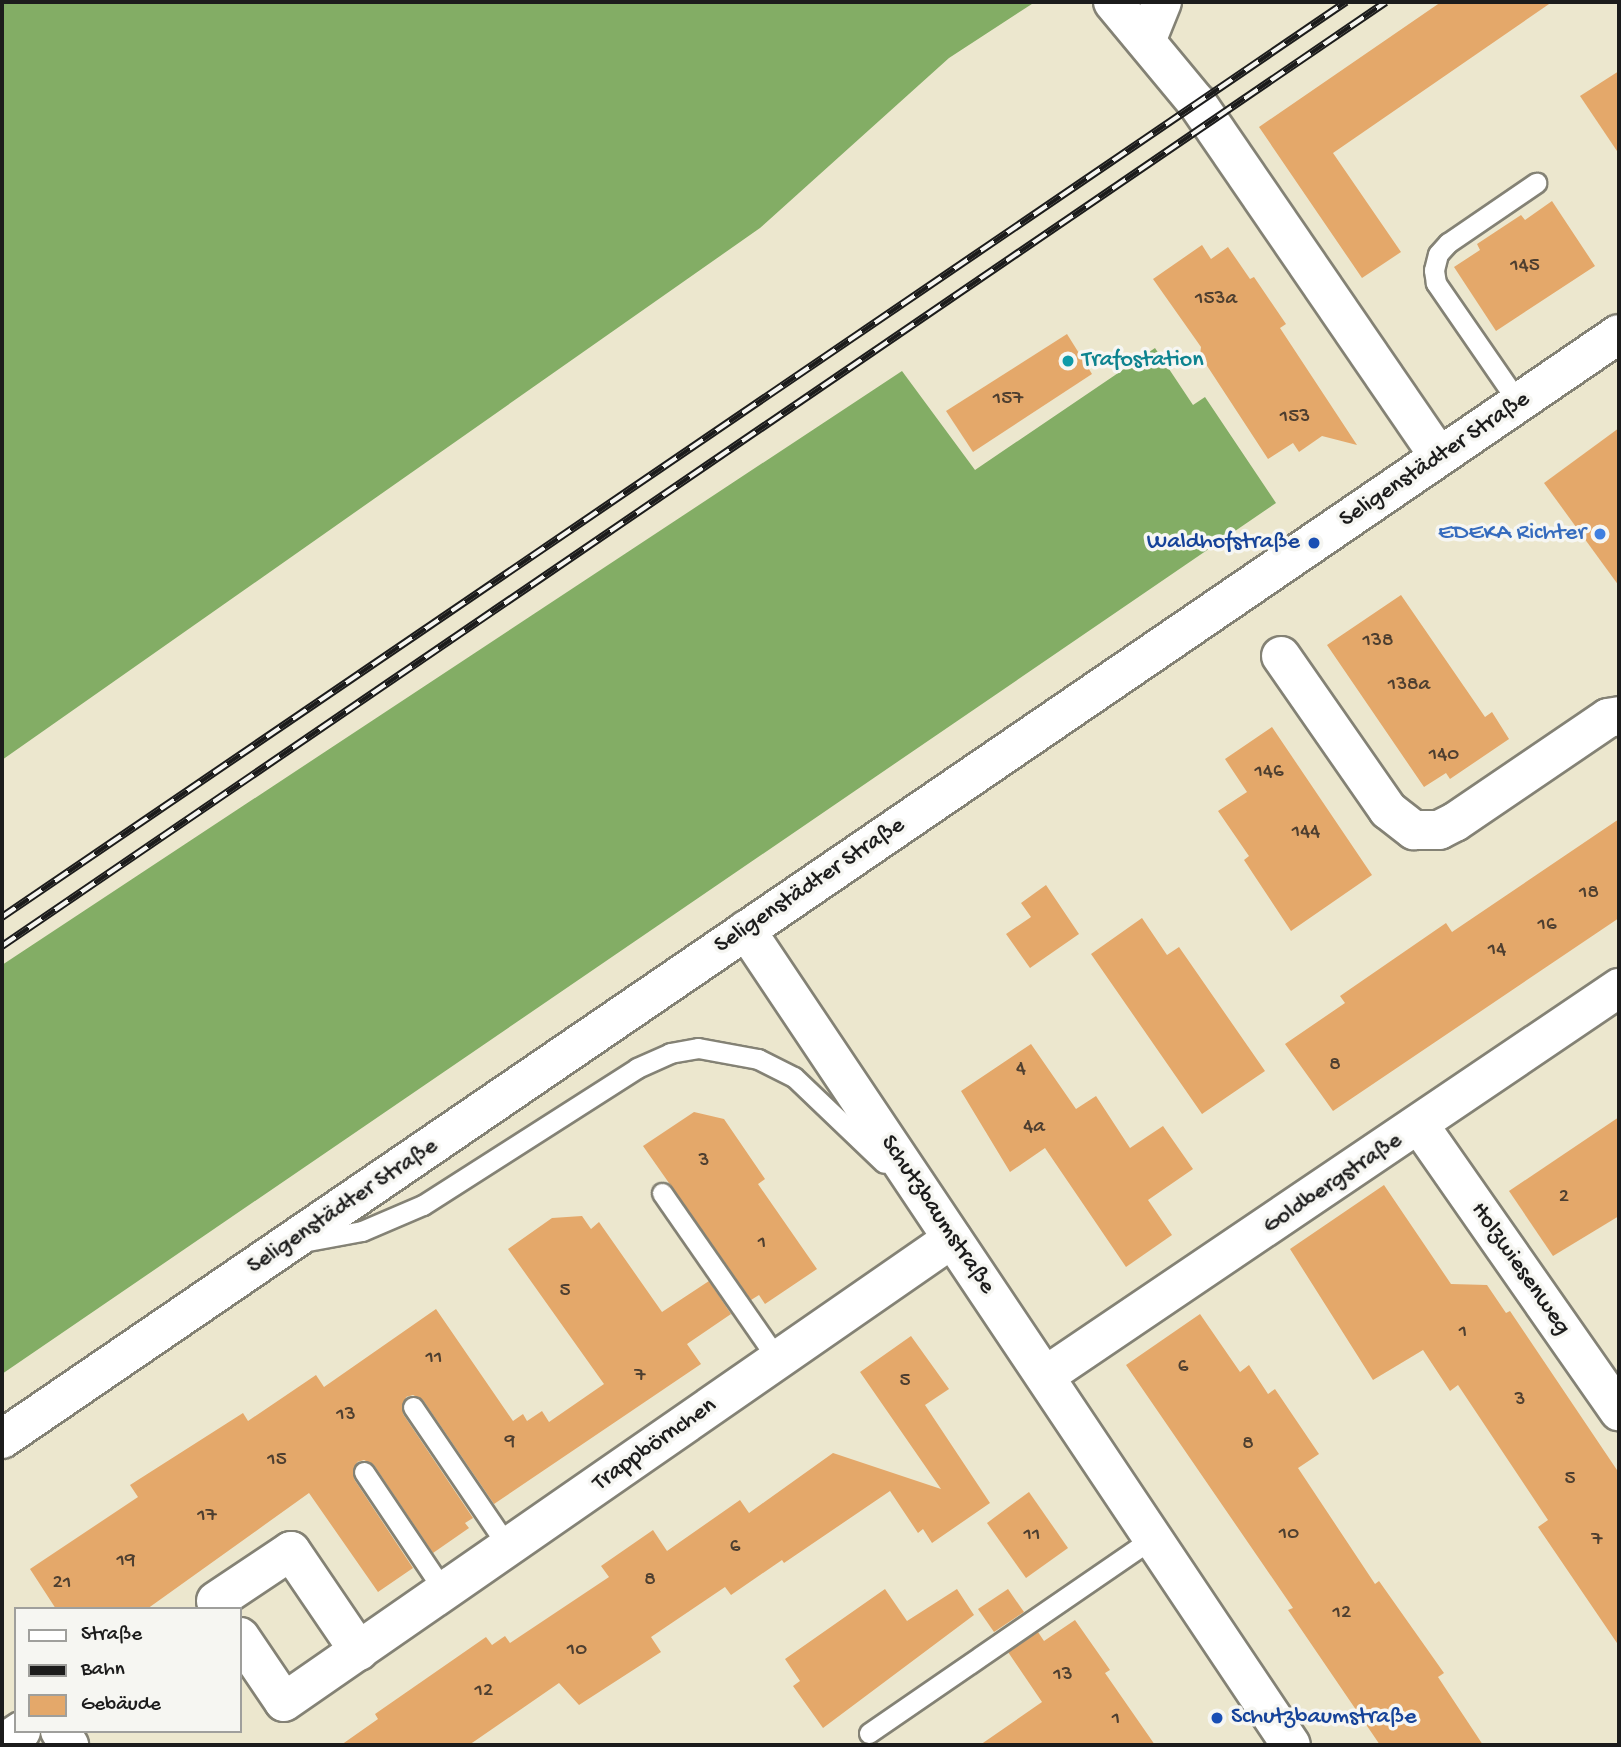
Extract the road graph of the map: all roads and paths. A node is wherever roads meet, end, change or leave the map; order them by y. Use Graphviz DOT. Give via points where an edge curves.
graph roads {
  1 [pos="1113,2"];
  2 [pos="1162,2"];
  3 [pos="1147,39"];
  4 [pos="1536,183"];
  5 [pos="1619,334"];
  6 [pos="1518,402"];
  7 [pos="1439,456"];
  8 [pos="1282,656"];
  9 [pos="1619,716"];
  10 [pos="746,930"];
  11 [pos="1619,988"];
  12 [pos="1420,1126"];
  13 [pos="662,1193"];
  14 [pos="946,1229"];
  15 [pos="290,1244"];
  16 [pos="778,1360"];
  17 [pos="1045,1376"];
  18 [pos="413,1407"];
  19 [pos="1619,1411"];
  20 [pos="2,1439"];
  21 [pos="364,1472"];
  22 [pos="1153,1538"];
  23 [pos="508,1547"];
  24 [pos="444,1591"];
  25 [pos="214,1606"];
  26 [pos="242,1640"];
  27 [pos="359,1651"];
  28 [pos="18,1733"];
  29 [pos="869,1733"];
  30 [pos="1277,1740"];
  31 [pos="2,1744"];
  1 -- 3 [label="street"];
  2 -- 3 [label="street"];
  3 -- 7 [label="street" via="1198,103"];
  4 -- 6 [label="lane" via="1448,243 1438,254 1434,270 1436,284"];
  5 -- 6 [label="street, Seligenstädter Straße"];
  6 -- 7 [label="street, Seligenstädter Straße"];
  7 -- 10 [label="street, Seligenstädter Straße"];
  8 -- 9 [label="street" via="1388,810 1414,830 1439,830 1455,822 1608,718"];
  10 -- 14 [label="street, Schutzbaumstraße"];
  10 -- 15 [label="street, Seligenstädter Straße"];
  11 -- 12 [label="street, Goldbergstraße"];
  12 -- 17 [label="street, Goldbergstraße"];
  12 -- 19 [label="street, Holzwiesenweg"];
  13 -- 16 [label="lane"];
  14 -- 15 [label="lane" via="794,1077 739,1053 698,1048 670,1053 637,1068 423,1205 362,1231"];
  14 -- 16 [label="street, Trappbörnchen"];
  14 -- 17 [label="street, Schutzbaumstraße"];
  15 -- 20 [label="street, Seligenstädter Straße"];
  16 -- 23 [label="street, Trappbörnchen"];
  17 -- 22 [label="street, Schutzbaumstraße"];
  18 -- 23 [label="lane"];
  21 -- 24 [label="lane"];
  22 -- 29 [label="lane"];
  22 -- 30 [label="street, Schutzbaumstraße"];
  23 -- 24 [label="street, Trappbörnchen"];
  24 -- 27 [label="street, Trappbörnchen"];
  25 -- 27 [label="street" via="290,1550"];
  26 -- 27 [label="street, Trappbörnchen" via="284,1702"];
  28 -- 31 [label="street"];
}
